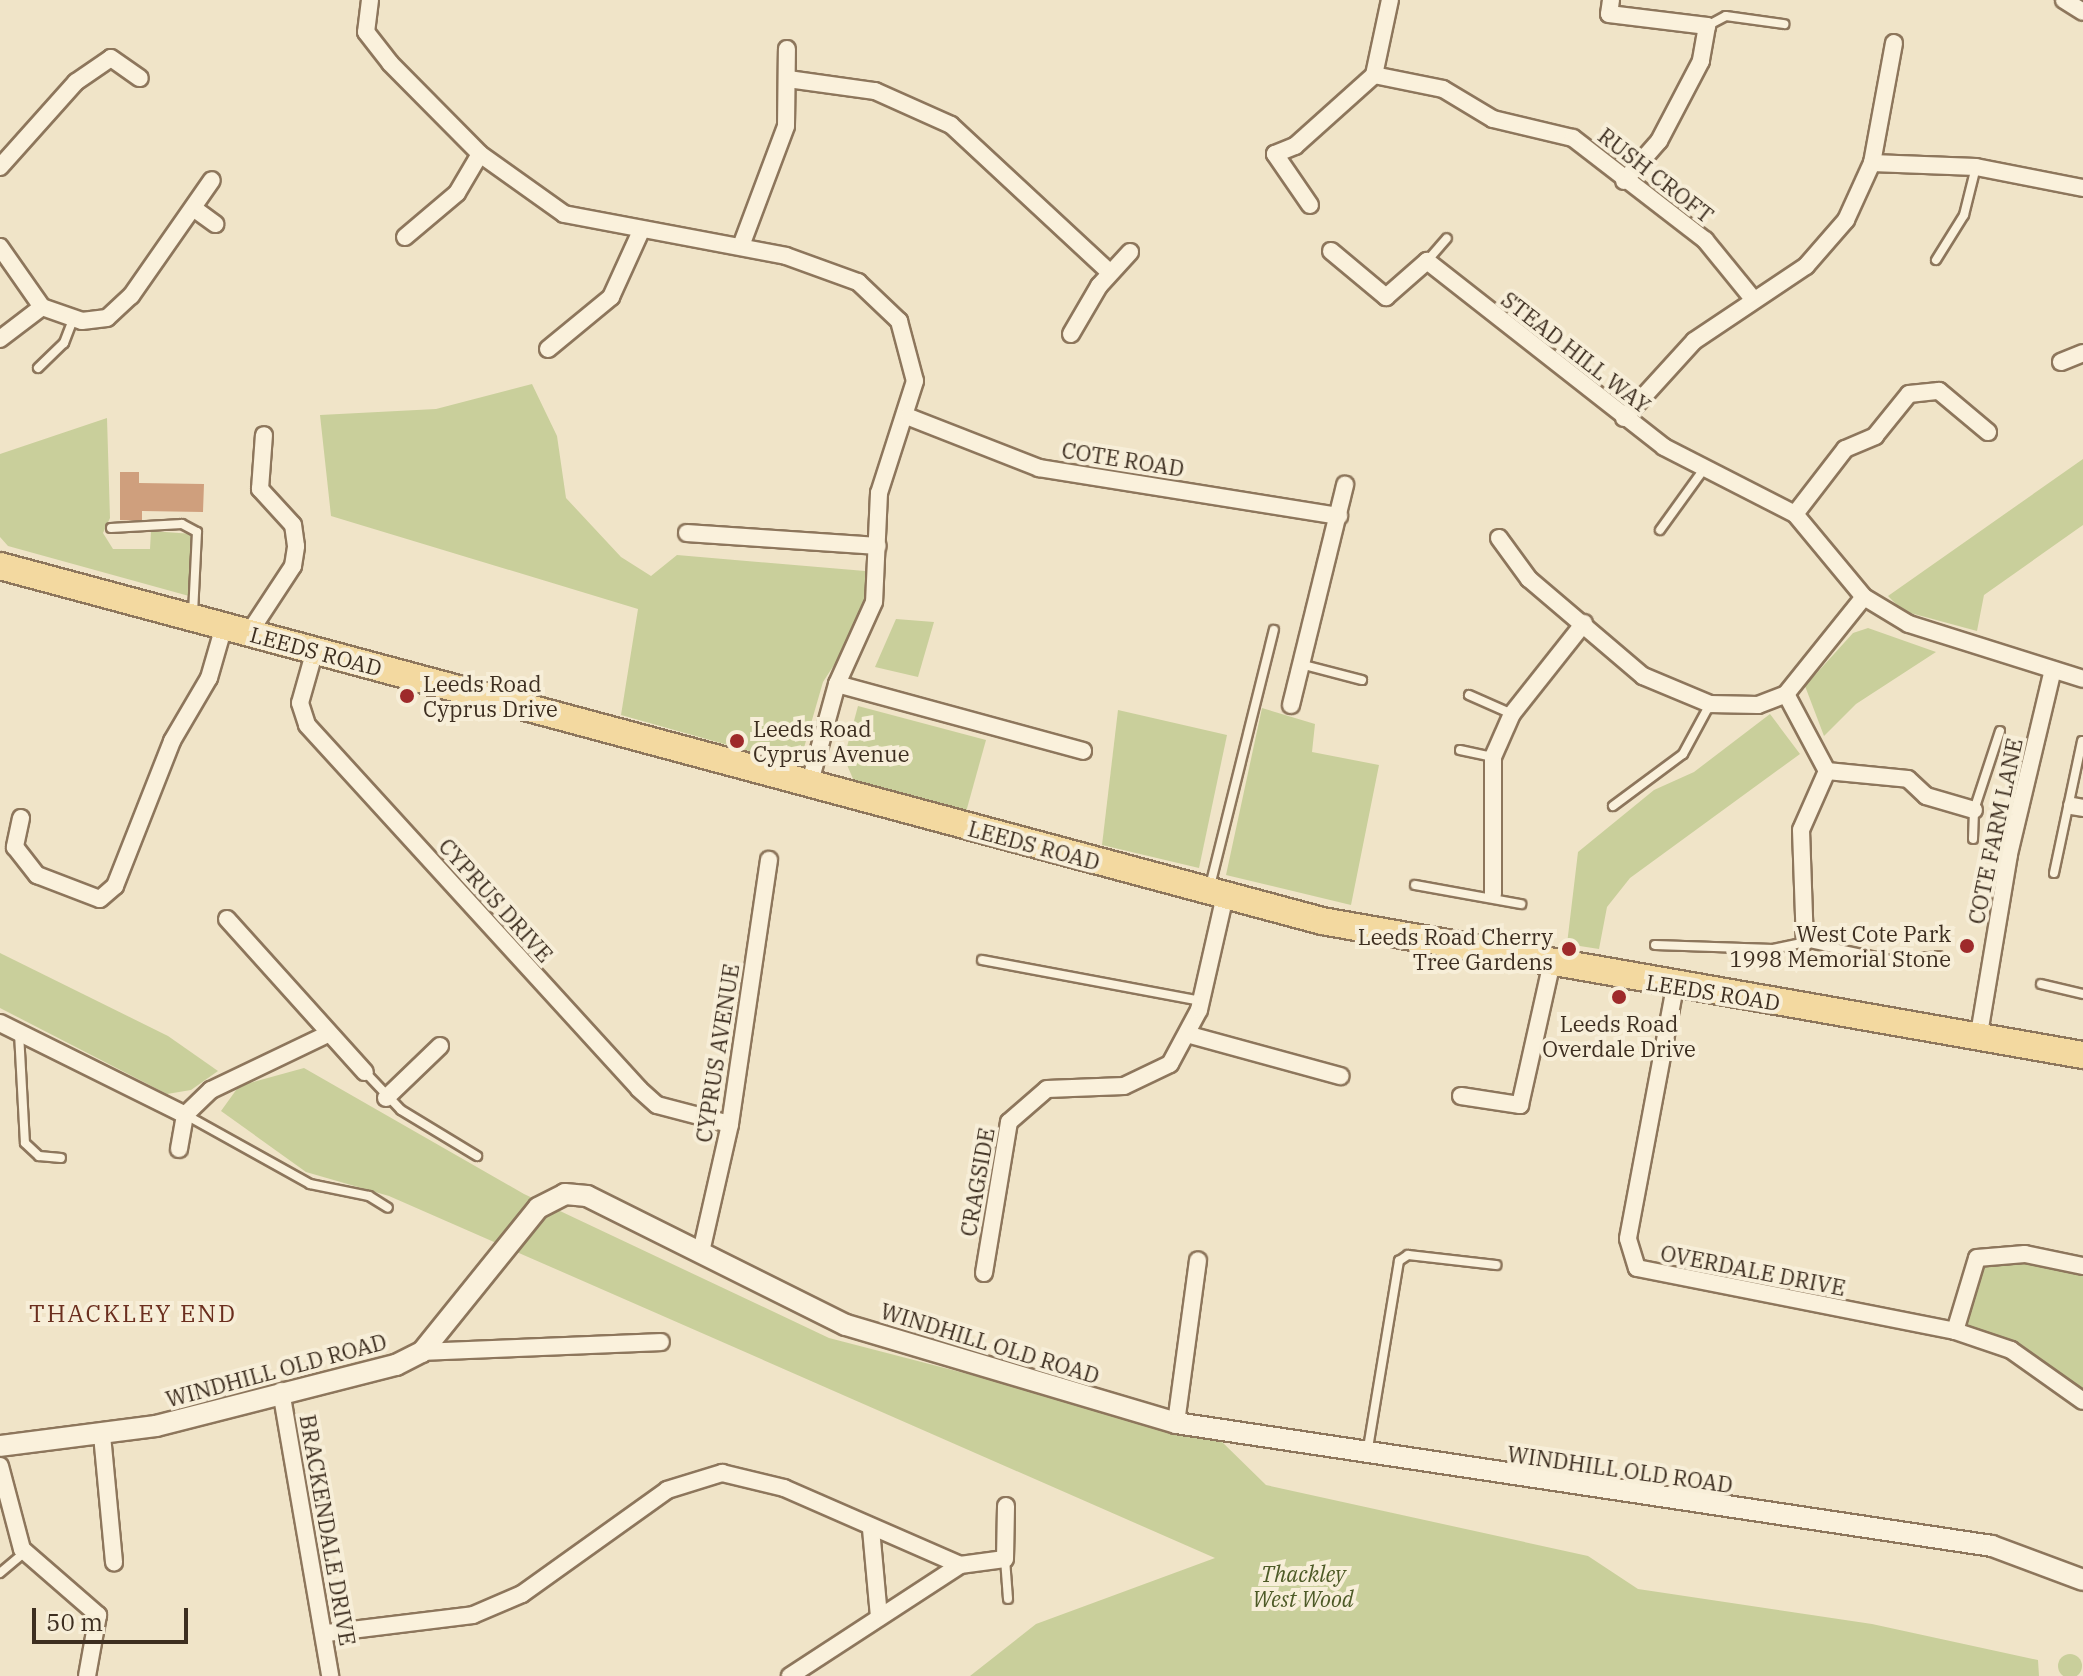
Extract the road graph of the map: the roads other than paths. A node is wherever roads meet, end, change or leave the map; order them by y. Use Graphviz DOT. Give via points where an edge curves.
graph roads {
  1 [pos="370,0"];
  2 [pos="1390,0"];
  3 [pos="2064,0"];
  4 [pos="1610,7"];
  5 [pos="2083,12"];
  6 [pos="1784,24"];
  7 [pos="1707,26"];
  8 [pos="1894,43"];
  9 [pos="787,49"];
  10 [pos="1374,75"];
  11 [pos="140,78"];
  12 [pos="788,79"];
  13 [pos="480,154"];
  14 [pos="1872,163"];
  15 [pos="0,167"];
  16 [pos="1976,167"];
  17 [pos="212,180"];
  18 [pos="1624,181"];
  19 [pos="2082,185"];
  20 [pos="1310,205"];
  21 [pos="196,210"];
  22 [pos="215,224"];
  23 [pos="641,231"];
  24 [pos="405,237"];
  25 [pos="1447,238"];
  26 [pos="741,246"];
  27 [pos="0,247"];
  28 [pos="1331,251"];
  29 [pos="1130,252"];
  30 [pos="1936,260"];
  31 [pos="1427,261"];
  32 [pos="1110,273"];
  33 [pos="1754,300"];
  34 [pos="42,307"];
  35 [pos="73,320"];
  36 [pos="1071,334"];
  37 [pos="0,339"];
  38 [pos="548,349"];
  39 [pos="2083,353"];
  40 [pos="2061,362"];
  41 [pos="38,368"];
  42 [pos="909,417"];
  43 [pos="1624,418"];
  44 [pos="1988,432"];
  45 [pos="264,435"];
  46 [pos="1704,469"];
  47 [pos="1345,485"];
  48 [pos="1795,514"];
  49 [pos="1339,516"];
  50 [pos="111,528"];
  51 [pos="1660,530"];
  52 [pos="687,533"];
  53 [pos="1499,538"];
  54 [pos="878,546"];
  55 [pos="0,566"];
  56 [pos="1864,597"];
  57 [pos="192,618"];
  58 [pos="1584,623"];
  59 [pos="237,629"];
  60 [pos="1274,630"];
  61 [pos="315,650"];
  62 [pos="1304,665"];
  63 [pos="2053,670"];
  64 [pos="2083,679"];
  65 [pos="1362,680"];
  66 [pos="837,684"];
  67 [pos="1786,694"];
  68 [pos="1469,695"];
  69 [pos="1710,704"];
  70 [pos="1291,705"];
  71 [pos="1512,714"];
  72 [pos="2000,731"];
  73 [pos="2082,741"];
  74 [pos="1460,750"];
  75 [pos="1083,751"];
  76 [pos="1493,757"];
  77 [pos="1827,771"];
  78 [pos="809,786"];
  79 [pos="1613,806"];
  80 [pos="2078,807"];
  81 [pos="1974,810"];
  82 [pos="21,818"];
  83 [pos="1973,839"];
  84 [pos="18,852"];
  85 [pos="0,857"];
  86 [pos="769,860"];
  87 [pos="2054,873"];
  88 [pos="1415,885"];
  89 [pos="1217,893"];
  90 [pos="1493,894"];
  91 [pos="1521,904"];
  92 [pos="227,919"];
  93 [pos="1805,942"];
  94 [pos="1655,945"];
  95 [pos="1939,956"];
  96 [pos="982,960"];
  97 [pos="1551,966"];
  98 [pos="2041,984"];
  99 [pos="1675,987"];
  100 [pos="2083,994"];
  101 [pos="1202,1001"];
  102 [pos="0,1023"];
  103 [pos="19,1032"];
  104 [pos="1979,1034"];
  105 [pos="326,1035"];
  106 [pos="1190,1035"];
  107 [pos="440,1046"];
  108 [pos="2083,1055"];
  109 [pos="365,1072"];
  110 [pos="1340,1076"];
  111 [pos="1461,1096"];
  112 [pos="386,1098"];
  113 [pos="185,1115"];
  114 [pos="730,1124"];
  115 [pos="179,1149"];
  116 [pos="477,1156"];
  117 [pos="61,1158"];
  118 [pos="388,1208"];
  119 [pos="701,1252"];
  120 [pos="1198,1260"];
  121 [pos="1496,1265"];
  122 [pos="2083,1266"];
  123 [pos="984,1273"];
  124 [pos="1955,1331"];
  125 [pos="661,1342"];
  126 [pos="422,1352"];
  127 [pos="281,1391"];
  128 [pos="2083,1401"];
  129 [pos="1176,1423"];
  130 [pos="102,1435"];
  131 [pos="0,1446"];
  132 [pos="1368,1448"];
  133 [pos="0,1466"];
  134 [pos="1006,1506"];
  135 [pos="871,1529"];
  136 [pos="25,1552"];
  137 [pos="1005,1559"];
  138 [pos="114,1562"];
  139 [pos="960,1565"];
  140 [pos="0,1573"];
  141 [pos="2074,1576"];
  142 [pos="1008,1599"];
  143 [pos="879,1617"];
  144 [pos="327,1633"];
  145 [pos="87,1676"];
  146 [pos="330,1676"];
  147 [pos="790,1676"];
  1 -- 13 [label="street" via="364,14 372,43"];
  2 -- 10 [label="street"];
  3 -- 5 [label="street"];
  4 -- 7 [label="street"];
  6 -- 7 [label="lane" via="1726,16"];
  7 -- 18 [label="street" via="1701,61 1659,141"];
  8 -- 14 [label="street"];
  9 -- 12 [label="street"];
  10 -- 18 [label="street, RUSH CROFT" via="1443,89 1493,119 1573,138"];
  10 -- 20 [label="street" via="1295,146 1275,154"];
  11 -- 15 [label="street" via="111,58 76,82"];
  12 -- 26 [label="street" via="782,139"];
  12 -- 32 [label="street" via="875,91 951,125"];
  13 -- 23 [label="street" via="564,214"];
  13 -- 24 [label="street" via="457,193"];
  14 -- 16 [label="street"];
  14 -- 33 [label="street" via="1836,232 1806,266"];
  16 -- 19 [label="street"];
  16 -- 30 [label="lane" via="1964,215"];
  17 -- 21 [label="street"];
  18 -- 33 [label="street, RUSH CROFT" via="1705,240"];
  21 -- 22 [label="street"];
  21 -- 35 [label="street" via="115,311"];
  23 -- 26 [label="street"];
  23 -- 38 [label="street" via="611,297"];
  25 -- 31 [label="lane"];
  26 -- 42 [label="street" via="845,276 891,309 912,348"];
  27 -- 34 [label="street"];
  28 -- 31 [label="street" via="1386,297"];
  29 -- 32 [label="street"];
  31 -- 43 [label="street, STEAD HILL WAY"];
  32 -- 36 [label="street"];
  33 -- 43 [label="street" via="1694,341"];
  34 -- 35 [label="street"];
  34 -- 37 [label="street"];
  35 -- 41 [label="lane" via="64,343"];
  39 -- 40 [label="street"];
  42 -- 49 [label="street, COTE ROAD" via="1039,468"];
  42 -- 54 [label="street" via="879,493"];
  43 -- 46 [label="street, STEAD HILL WAY"];
  44 -- 48 [label="street" via="1939,391 1909,394 1875,436 1845,449"];
  45 -- 59 [label="street" via="260,489 293,525 296,546 293,566"];
  46 -- 48 [label="street, STEAD HILL WAY"];
  46 -- 51 [label="lane"];
  47 -- 49 [label="street"];
  48 -- 56 [label="street, STEAD HILL WAY"];
  49 -- 62 [label="street"];
  50 -- 57 [label="lane" via="182,524 197,532"];
  52 -- 54 [label="street"];
  53 -- 58 [label="street" via="1529,579"];
  54 -- 66 [label="street" via="866,631"];
  55 -- 57 [label="main road, LEEDS ROAD"];
  56 -- 63 [label="street, STEAD HILL WAY" via="1909,624"];
  56 -- 67 [label="street"];
  57 -- 59 [label="main road, LEEDS ROAD"];
  58 -- 69 [label="street" via="1643,676"];
  58 -- 71 [label="street"];
  59 -- 61 [label="main road, LEEDS ROAD"];
  59 -- 84 [label="street" via="172,741 115,886 100,899 76,894 37,875"];
  60 -- 89 [label="lane"];
  61 -- 78 [label="main road, LEEDS ROAD"];
  61 -- 114 [label="street, CYPRUS DRIVE" via="300,703 307,725 639,1089 657,1105"];
  62 -- 65 [label="lane"];
  62 -- 70 [label="street"];
  63 -- 64 [label="street"];
  63 -- 104 [label="street, COTE FARM LANE" via="2009,854"];
  66 -- 75 [label="street"];
  66 -- 78 [label="street"];
  67 -- 69 [label="street" via="1758,705"];
  67 -- 77 [label="street"];
  68 -- 71 [label="lane"];
  69 -- 79 [label="lane" via="1683,754"];
  71 -- 76 [label="street"];
  72 -- 81 [label="lane"];
  73 -- 80 [label="lane"];
  74 -- 76 [label="lane"];
  76 -- 90 [label="street"];
  77 -- 81 [label="street" via="1908,779 1926,796"];
  77 -- 93 [label="street" via="1801,830"];
  78 -- 89 [label="main road, LEEDS ROAD"];
  80 -- 87 [label="lane"];
  81 -- 83 [label="lane"];
  82 -- 84 [label="street"];
  84 -- 85 [label="street"];
  86 -- 114 [label="street, CYPRUS AVENUE"];
  88 -- 90 [label="lane"];
  89 -- 97 [label="main road, LEEDS ROAD"];
  89 -- 101 [label="street, CRAGSIDE"];
  90 -- 91 [label="lane"];
  92 -- 105 [label="street"];
  93 -- 94 [label="lane" via="1773,949"];
  93 -- 95 [label="lane" via="1895,961"];
  96 -- 101 [label="lane"];
  97 -- 99 [label="main road, LEEDS ROAD"];
  97 -- 111 [label="street" via="1520,1105"];
  98 -- 100 [label="lane"];
  99 -- 104 [label="main road, LEEDS ROAD"];
  99 -- 124 [label="street, OVERDALE DRIVE" via="1628,1257 1657,1275"];
  101 -- 106 [label="street, CRAGSIDE"];
  102 -- 103 [label="street"];
  103 -- 113 [label="street"];
  103 -- 117 [label="lane" via="25,1143 39,1156"];
  104 -- 108 [label="main road, LEEDS ROAD"];
  105 -- 109 [label="street"];
  105 -- 113 [label="street" via="211,1090"];
  106 -- 110 [label="street"];
  106 -- 123 [label="street, CRAGSIDE" via="1150,1078 1047,1089 1009,1122"];
  107 -- 112 [label="street"];
  109 -- 112 [label="lane"];
  112 -- 116 [label="lane"];
  113 -- 115 [label="street"];
  113 -- 118 [label="lane" via="310,1184 369,1196"];
  114 -- 119 [label="street, CYPRUS AVENUE"];
  119 -- 126 [label="street, WINDHILL OLD ROAD" via="587,1196 565,1194 538,1208"];
  119 -- 129 [label="street, WINDHILL OLD ROAD" via="846,1325"];
  120 -- 129 [label="street"];
  121 -- 132 [label="lane" via="1408,1255 1399,1261"];
  122 -- 124 [label="street" via="2025,1254 1977,1258"];
  124 -- 128 [label="street" via="2011,1350"];
  125 -- 126 [label="street"];
  126 -- 127 [label="street, WINDHILL OLD ROAD" via="396,1365"];
  127 -- 130 [label="street, WINDHILL OLD ROAD"];
  127 -- 144 [label="street, BRACKENDALE DRIVE"];
  129 -- 132 [label="street, WINDHILL OLD ROAD"];
  130 -- 131 [label="street, WINDHILL OLD ROAD"];
  130 -- 138 [label="street"];
  132 -- 141 [label="street, WINDHILL OLD ROAD" via="1477,1474 1992,1546"];
  133 -- 136 [label="street"];
  134 -- 137 [label="street"];
  135 -- 139 [label="street"];
  135 -- 143 [label="street"];
  135 -- 144 [label="street" via="784,1488 722,1473 667,1490 522,1594 473,1615"];
  136 -- 140 [label="lane"];
  136 -- 145 [label="street" via="98,1615"];
  137 -- 139 [label="street"];
  137 -- 142 [label="lane"];
  139 -- 143 [label="street"];
  143 -- 147 [label="street"];
  144 -- 146 [label="street, BRACKENDALE DRIVE"];
}
